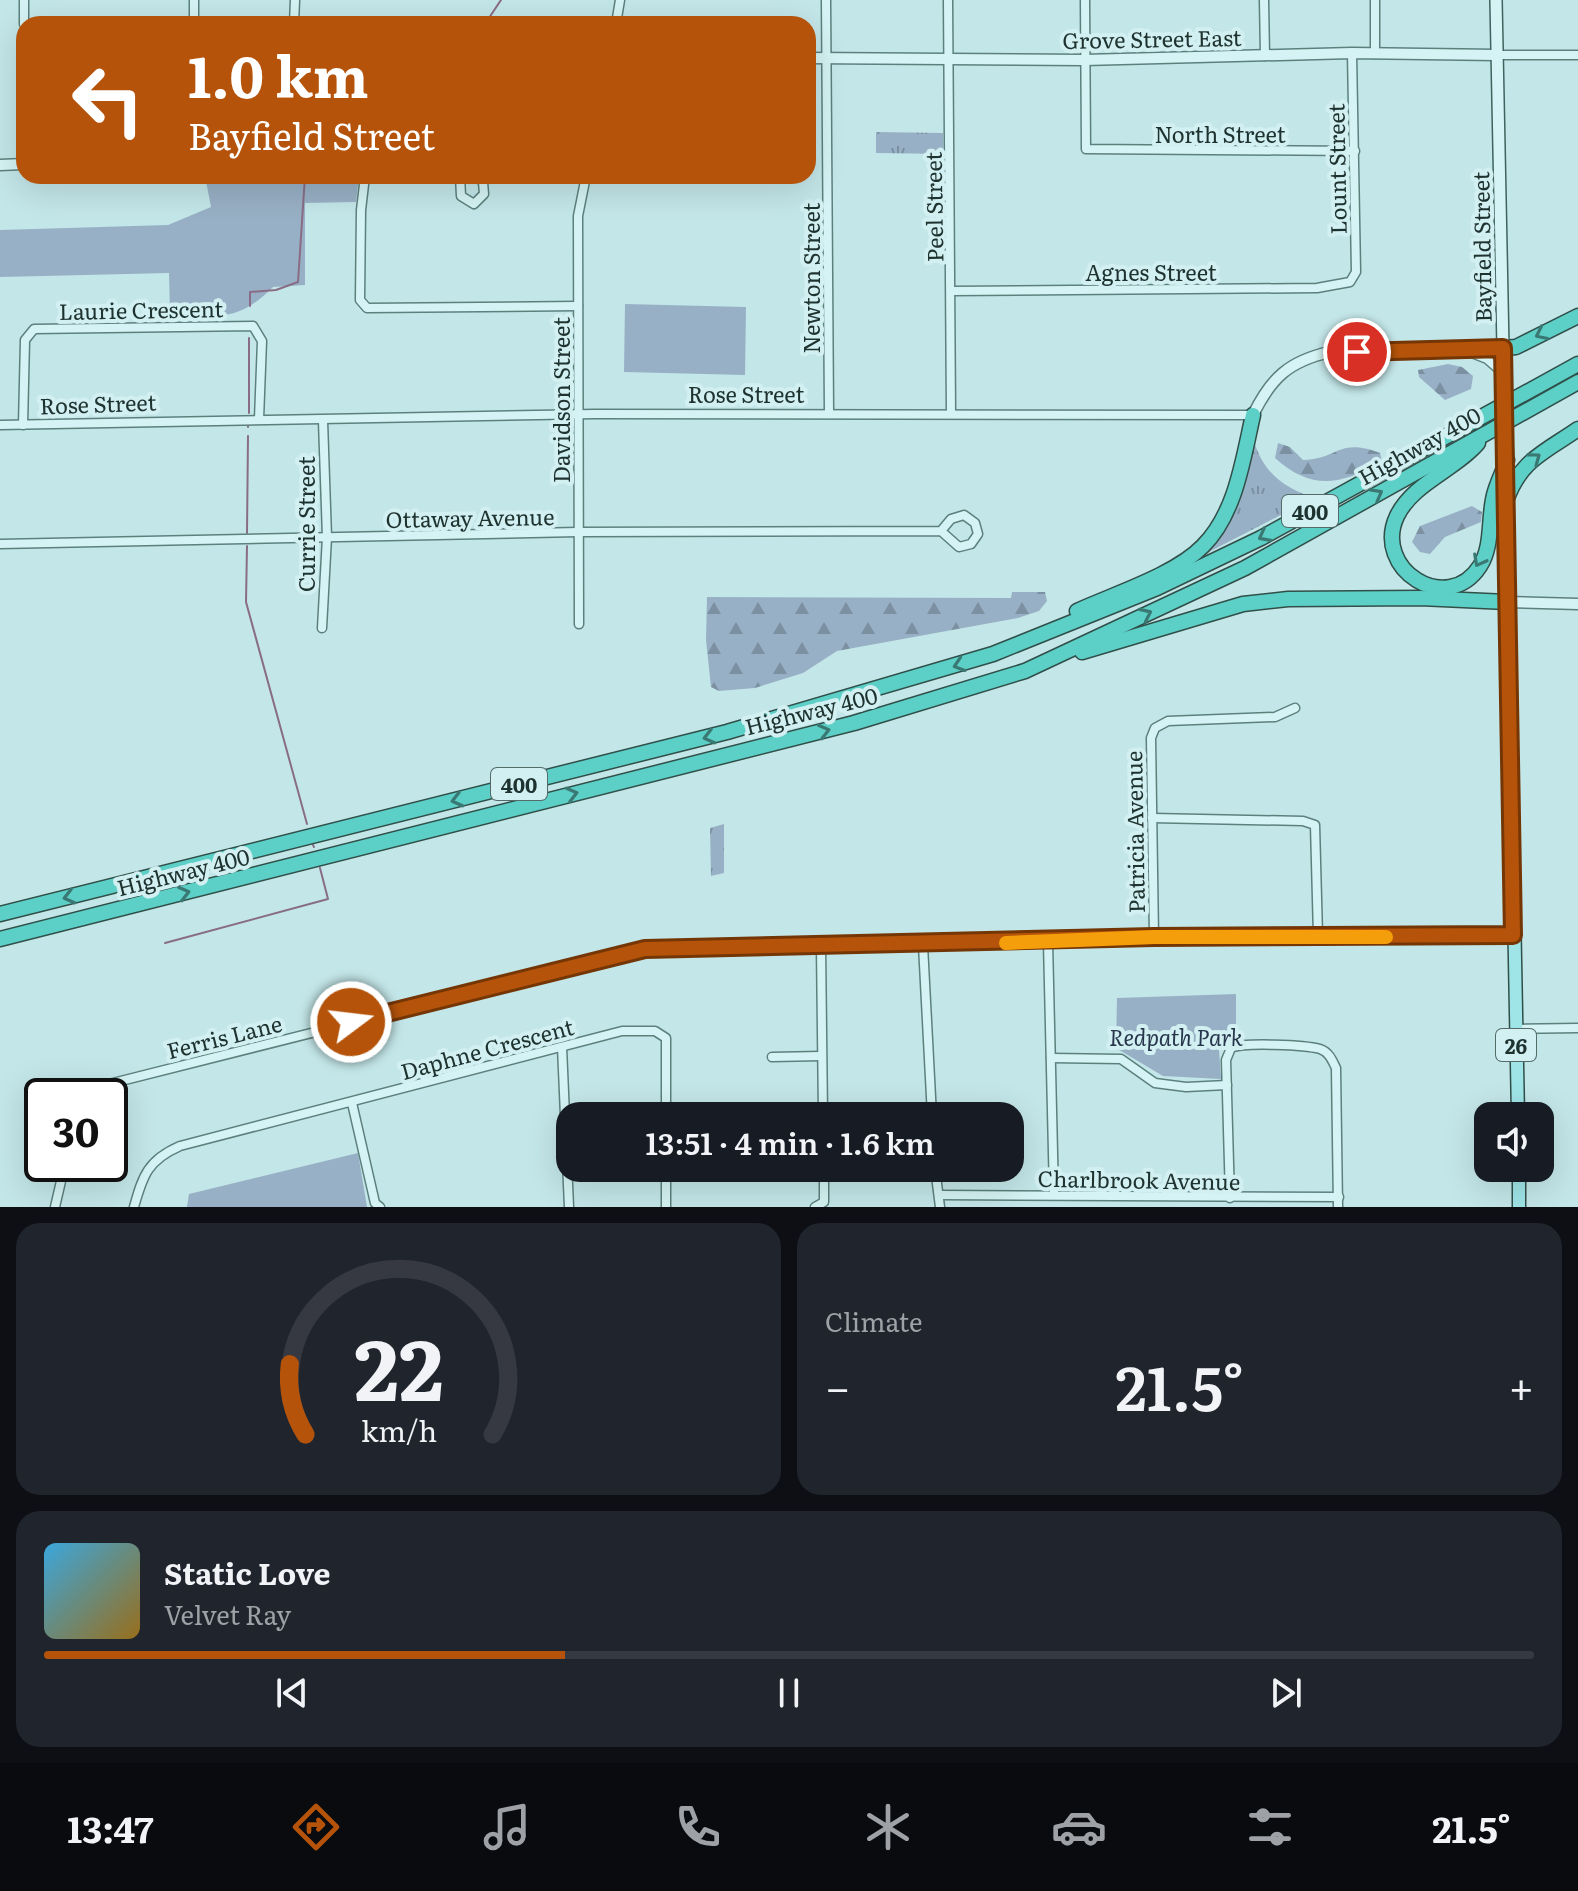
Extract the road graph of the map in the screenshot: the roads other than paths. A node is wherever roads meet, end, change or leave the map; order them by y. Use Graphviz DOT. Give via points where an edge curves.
graph roads {
  1 [pos="826,0"];
  2 [pos="948,0"];
  3 [pos="1085,0"];
  4 [pos="1264,0"];
  5 [pos="1375,0"];
  6 [pos="1496,0"];
  7 [pos="1352,53"];
  8 [pos="1375,54"];
  9 [pos="1497,55"];
  10 [pos="1578,55"];
  11 [pos="1265,56"];
  12 [pos="816,58"];
  13 [pos="827,58"];
  14 [pos="949,59"];
  15 [pos="1084,60"];
  16 [pos="1355,151"];
  17 [pos="364,184"];
  18 [pos="460,184"];
  19 [pos="483,184"];
  20 [pos="584,184"];
  21 [pos="1350,282"];
  22 [pos="952,291"];
  23 [pos="578,306"];
  24 [pos="1578,316"];
  25 [pos="1503,348"];
  26 [pos="1463,350"];
  27 [pos="1578,364"];
  28 [pos="1504,374"];
  29 [pos="1578,382"];
  30 [pos="829,412"];
  31 [pos="579,414"];
  32 [pos="951,414"];
  33 [pos="1253,415"];
  34 [pos="259,419"];
  35 [pos="323,421"];
  36 [pos="0,425"];
  37 [pos="23,425"];
  38 [pos="1578,429"];
  39 [pos="1485,433"];
  40 [pos="1507,460"];
  41 [pos="1506,501"];
  42 [pos="941,531"];
  43 [pos="578,532"];
  44 [pos="327,537"];
  45 [pos="0,544"];
  46 [pos="1507,602"];
  47 [pos="1578,604"];
  48 [pos="579,624"];
  49 [pos="322,628"];
  50 [pos="1033,639"];
  51 [pos="1025,671"];
  52 [pos="1295,708"];
  53 [pos="1152,818"];
  54 [pos="0,914"];
  55 [pos="1513,935"];
  56 [pos="1318,936"];
  57 [pos="1154,937"];
  58 [pos="0,939"];
  59 [pos="1048,942"];
  60 [pos="923,945"];
  61 [pos="821,947"];
  62 [pos="1578,1028"];
  63 [pos="1516,1029"];
  64 [pos="562,1047"];
  65 [pos="821,1056"];
  66 [pos="772,1057"];
  67 [pos="1051,1058"];
  68 [pos="128,1079"];
  69 [pos="1227,1085"];
  70 [pos="666,1102"];
  71 [pos="823,1102"];
  72 [pos="931,1102"];
  73 [pos="1518,1102"];
  74 [pos="352,1103"];
  75 [pos="61,1182"];
  76 [pos="666,1182"];
  77 [pos="824,1182"];
  78 [pos="938,1182"];
  79 [pos="1519,1182"];
  80 [pos="940,1195"];
  81 [pos="1054,1195"];
  82 [pos="1230,1198"];
  83 [pos="1338,1202"];
  84 [pos="55,1207"];
  85 [pos="134,1207"];
  86 [pos="380,1207"];
  87 [pos="569,1207"];
  88 [pos="666,1207"];
  89 [pos="815,1207"];
  90 [pos="940,1207"];
  91 [pos="1519,1207"];
  1 -- 13 [label="street, Newton Street"];
  2 -- 14 [label="street, Peel Street"];
  3 -- 15 [label="street"];
  4 -- 11 [label="street"];
  5 -- 8 [label="street"];
  6 -- 9 [label="main road, Bayfield Street"];
  7 -- 8 [label="street, Grove Street East"];
  7 -- 11 [label="street, Grove Street East"];
  7 -- 16 [label="street, Lount Street"];
  8 -- 9 [label="street, Grove Street East"];
  9 -- 10 [label="street"];
  9 -- 25 [label="main road, Bayfield Street"];
  11 -- 15 [label="street, Grove Street East"];
  12 -- 13 [label="street, Grove Street East"];
  13 -- 14 [label="street, Grove Street East"];
  13 -- 30 [label="street, Newton Street"];
  14 -- 15 [label="street, Grove Street East"];
  14 -- 22 [label="street, Peel Street"];
  15 -- 16 [label="street, North Street" via="1086,149"];
  16 -- 21 [label="street, Lount Street" via="1356,272"];
  17 -- 23 [label="street" via="360,300 367,308"];
  18 -- 19 [label="street" via="461,196 474,204 484,194"];
  20 -- 23 [label="street, Davidson Street" via="578,216"];
  21 -- 22 [label="street, Agnes Street" via="1317,288"];
  22 -- 32 [label="street, Peel Street"];
  23 -- 31 [label="street, Davidson Street"];
  24 -- 25 [label="highway, one-way" via="1516,347"];
  25 -- 26 [label="street"];
  25 -- 28 [label="main road, Bayfield Street / 26"];
  26 -- 28 [label="street" via="1487,359"];
  26 -- 33 [label="street" via="1330,352 1299,360 1267,386"];
  27 -- 50 [label="highway, Highway 400 / 400, one-way" via="1261,538"];
  28 -- 40 [label="main road, Bayfield Street / 26, bridge"];
  29 -- 39 [label="highway, Highway 400 / 400"];
  30 -- 31 [label="street, Rose Street"];
  30 -- 32 [label="street, Rose Street"];
  31 -- 35 [label="street, Rose Street"];
  31 -- 43 [label="street, Davidson Street"];
  32 -- 33 [label="street, Rose Street"];
  33 -- 50 [label="highway" via="1232,497 1202,547 1066,616"];
  34 -- 35 [label="street, Rose Street"];
  34 -- 37 [label="street, Rose Street"];
  34 -- 37 [label="street, Laurie Crescent" via="262,349 261,335 253,326 34,329 25,340"];
  35 -- 44 [label="street, Currie Street"];
  36 -- 37 [label="street, Rose Street"];
  41 -- 38 [label="highway, one-way" via="1528,462"];
  40 -- 39 [label="highway, one-way" via="1479,567 1457,585 1427,586 1412,580 1393,554 1397,516"];
  51 -- 39 [label="highway, Highway 400 / 400, one-way" via="1245,568"];
  40 -- 41 [label="main road, Bayfield Street / 26"];
  41 -- 46 [label="main road, Bayfield Street / 26"];
  42 -- 42 [label="street, Ottaway Avenue" via="959,547 971,544 978,534 975,523 964,515 951,519"];
  42 -- 43 [label="street, Ottaway Avenue"];
  43 -- 44 [label="street, Ottaway Avenue"];
  43 -- 48 [label="street, Davidson Street"];
  44 -- 45 [label="street, Ottaway Avenue"];
  44 -- 49 [label="street, Currie Street"];
  46 -- 47 [label="street"];
  46 -- 51 [label="highway" via="1407,598 1243,604"];
  46 -- 55 [label="main road, Bayfield Street / 26"];
  50 -- 54 [label="highway, Highway 400 / 400, one-way" via="909,682 727,732"];
  58 -- 51 [label="highway, Highway 400 / 400, one-way" via="854,723"];
  52 -- 53 [label="street, Patricia Avenue" via="1275,717 1159,724 1151,738"];
  53 -- 56 [label="street" via="1315,825"];
  53 -- 57 [label="street, Patricia Avenue"];
  55 -- 56 [label="street, Ferris Lane"];
  55 -- 63 [label="main road, Bayfield Street / 26"];
  56 -- 57 [label="street, Ferris Lane"];
  57 -- 59 [label="street, Ferris Lane"];
  59 -- 60 [label="street, Ferris Lane"];
  59 -- 67 [label="street"];
  60 -- 61 [label="street, Ferris Lane"];
  60 -- 72 [label="street"];
  61 -- 65 [label="street"];
  61 -- 68 [label="street, Ferris Lane" via="766,944 613,955"];
  62 -- 63 [label="street"];
  63 -- 73 [label="main road, Bayfield Street / 26"];
  64 -- 70 [label="street, Daphne Crescent" via="641,1029 666,1038"];
  64 -- 74 [label="street, Daphne Crescent"];
  64 -- 87 [label="street"];
  65 -- 66 [label="street"];
  65 -- 71 [label="street"];
  67 -- 69 [label="street" via="1121,1059 1155,1083"];
  67 -- 81 [label="street"];
  69 -- 82 [label="street"];
  69 -- 83 [label="street" via="1226,1060 1231,1048 1242,1042 1321,1049 1330,1055 1336,1068"];
  74 -- 85 [label="street, Daphne Crescent" via="159,1155 144,1171"];
  74 -- 86 [label="street"];
  75 -- 84 [label="street"];
  76 -- 88 [label="street"];
  77 -- 89 [label="street" via="824,1202"];
  78 -- 80 [label="street"];
  79 -- 91 [label="main road"];
  80 -- 81 [label="street, Charlbrook Avenue"];
  80 -- 90 [label="street"];
  81 -- 82 [label="street, Charlbrook Avenue"];
  82 -- 83 [label="street, Charlbrook Avenue"];
}
